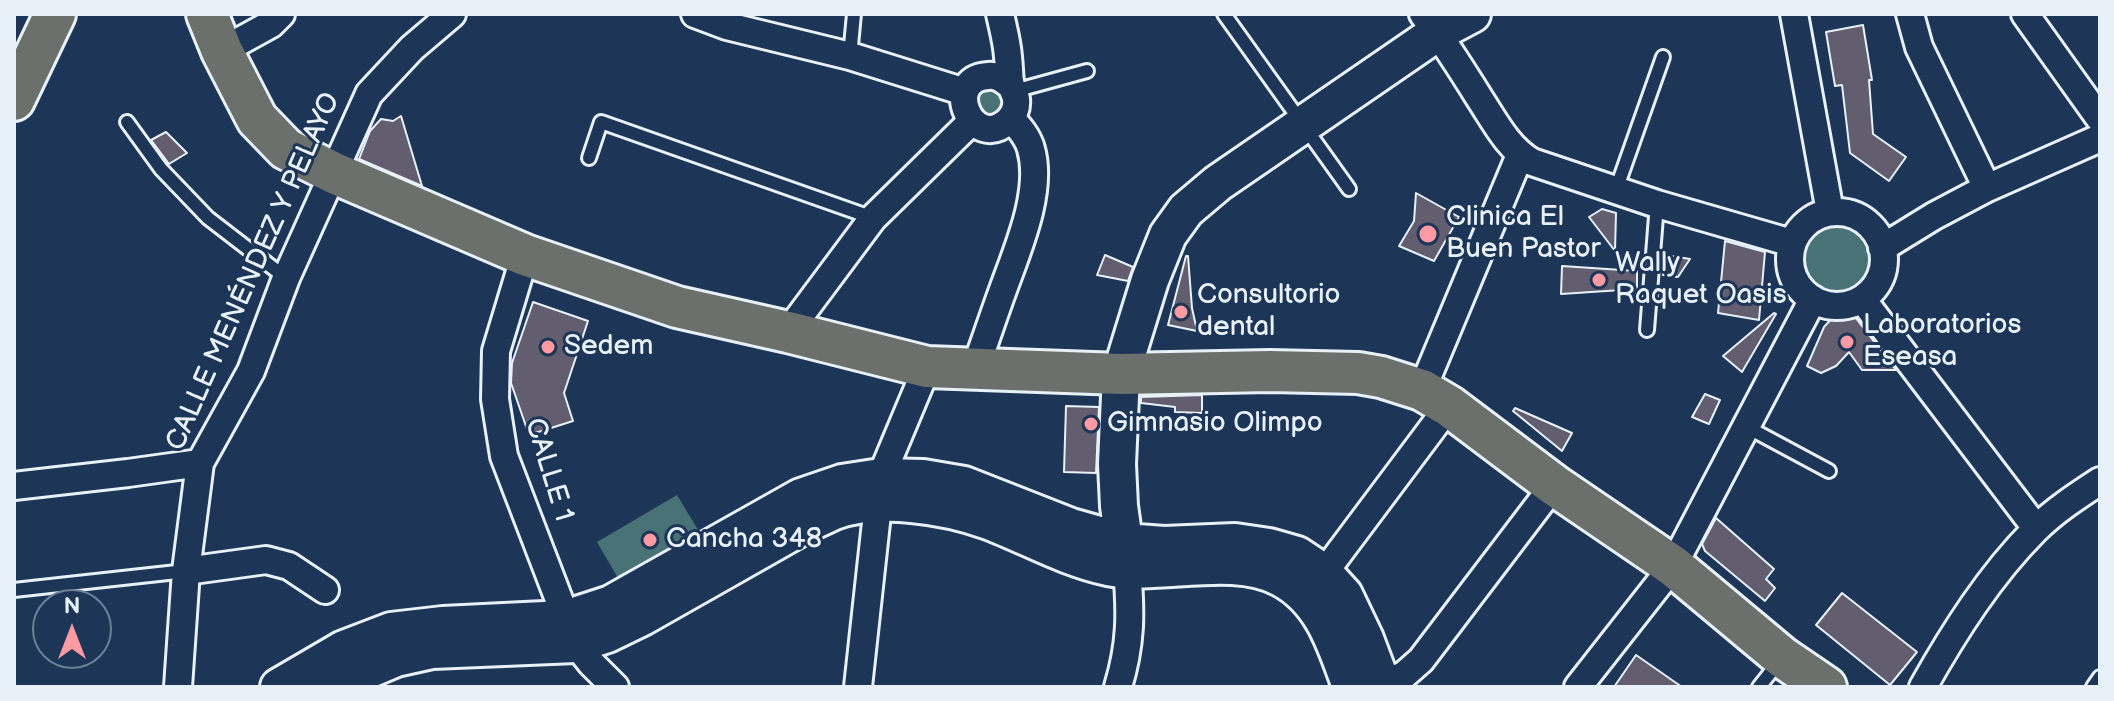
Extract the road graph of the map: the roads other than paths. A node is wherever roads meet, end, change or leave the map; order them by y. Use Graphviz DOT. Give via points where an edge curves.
graph roads {
  1 [pos="55,14"];
  2 [pos="207,14"];
  3 [pos="281,14"];
  4 [pos="452,14"];
  5 [pos="695,14"];
  6 [pos="854,14"];
  7 [pos="1000,14"];
  8 [pos="1224,14"];
  9 [pos="1472,14"];
  10 [pos="1794,14"];
  11 [pos="1910,14"];
  12 [pos="2025,14"];
  13 [pos="1431,23"];
  14 [pos="222,51"];
  15 [pos="850,56"];
  16 [pos="1663,57"];
  17 [pos="1087,71"];
  18 [pos="16,88"];
  19 [pos="1012,88"];
  20 [pos="965,92"];
  21 [pos="1011,118"];
  22 [pos="2100,119"];
  23 [pos="972,121"];
  24 [pos="127,122"];
  25 [pos="1304,125"];
  26 [pos="2100,138"];
  27 [pos="1520,155"];
  28 [pos="589,158"];
  29 [pos="334,173"];
  30 [pos="1987,188"];
  31 [pos="1349,189"];
  32 [pos="1616,190"];
  33 [pos="1657,204"];
  34 [pos="1830,212"];
  35 [pos="873,218"];
  36 [pos="1792,243"];
  37 [pos="1882,248"];
  38 [pos="525,255"];
  39 [pos="286,278"];
  40 [pos="1813,299"];
  41 [pos="1862,299"];
  42 [pos="1647,330"];
  43 [pos="788,332"];
  44 [pos="927,367"];
  45 [pos="975,369"];
  46 [pos="1121,374"];
  47 [pos="1436,398"];
  48 [pos="1747,427"];
  49 [pos="200,463"];
  50 [pos="1829,471"];
  51 [pos="2100,481"];
  52 [pos="1554,485"];
  53 [pos="14,486"];
  54 [pos="879,490"];
  55 [pos="2036,528"];
  56 [pos="1126,555"];
  57 [pos="1673,566"];
  58 [pos="186,571"];
  59 [pos="1324,573"];
  60 [pos="14,590"];
  61 [pos="325,590"];
  62 [pos="571,631"];
  63 [pos="1771,672"];
  64 [pos="2100,677"];
  65 [pos="294,683"];
  66 [pos="1373,686"];
  67 [pos="178,687"];
  68 [pos="335,687"];
  69 [pos="615,687"];
  70 [pos="858,687"];
  71 [pos="1118,687"];
  72 [pos="1578,687"];
  73 [pos="1826,687"];
  74 [pos="1923,687"];
  75 [pos="2093,687"];
  1 -- 18 [label="main road"];
  2 -- 14 [label="main road"];
  3 -- 14 [label="street"];
  4 -- 29 [label="street, CALLE MENÉNDEZ Y PELAYO" via="369,94"];
  5 -- 15 [label="street"];
  6 -- 15 [label="lane"];
  7 -- 19 [label="street"];
  8 -- 25 [label="lane"];
  9 -- 13 [label="street"];
  10 -- 34 [label="street"];
  11 -- 30 [label="street" via="1919,47"];
  12 -- 22 [label="street"];
  13 -- 25 [label="street"];
  13 -- 27 [label="street"];
  14 -- 29 [label="main road" via="257,119 286,149"];
  15 -- 20 [label="street"];
  16 -- 32 [label="lane"];
  17 -- 19 [label="lane"];
  19 -- 20 [label="street" via="997,76 982,77"];
  19 -- 21 [label="street" via="1016,105"];
  20 -- 23 [label="street" via="964,107"];
  21 -- 23 [label="street" via="988,128"];
  21 -- 45 [label="street" via="1031,149 1033,190"];
  23 -- 35 [label="street"];
  24 -- 39 [label="lane" via="161,169 208,218"];
  25 -- 31 [label="lane"];
  25 -- 46 [label="street" via="1199,197 1176,222 1150,280"];
  26 -- 30 [label="street"];
  27 -- 32 [label="street"];
  27 -- 47 [label="street"];
  28 -- 35 [label="lane" via="601,122"];
  29 -- 38 [label="main road"];
  29 -- 39 [label="street, CALLE MENÉNDEZ Y PELAYO"];
  30 -- 37 [label="street"];
  32 -- 33 [label="street"];
  33 -- 36 [label="street"];
  33 -- 42 [label="lane"];
  34 -- 36 [label="street" via="1807,222"];
  34 -- 37 [label="street" via="1857,216 1869,224"];
  35 -- 43 [label="street"];
  36 -- 40 [label="street" via="1790,268"];
  37 -- 41 [label="street" via="1878,282"];
  38 -- 43 [label="main road" via="677,307"];
  38 -- 62 [label="street, CALLE 1" via="496,351 495,399 504,456"];
  39 -- 49 [label="street, CALLE MENÉNDEZ Y PELAYO" via="251,371"];
  40 -- 41 [label="street" via="1837,306"];
  40 -- 48 [label="street"];
  41 -- 55 [label="street"];
  43 -- 44 [label="main road"];
  44 -- 45 [label="main road"];
  44 -- 54 [label="street"];
  45 -- 46 [label="main road"];
  46 -- 47 [label="main road" via="1358,373"];
  46 -- 56 [label="street" via="1117,464"];
  47 -- 52 [label="main road"];
  47 -- 59 [label="street"];
  48 -- 50 [label="lane"];
  48 -- 57 [label="street"];
  49 -- 53 [label="street"];
  49 -- 58 [label="street, CALLE MENÉNDEZ Y PELAYO"];
  51 -- 55 [label="street"];
  52 -- 57 [label="main road"];
  52 -- 66 [label="street" via="1421,660 1404,675"];
  54 -- 56 [label="street" via="923,478 964,485"];
  54 -- 62 [label="street" via="842,483 801,497"];
  54 -- 70 [label="street"];
  55 -- 74 [label="street" via="1994,578"];
  56 -- 59 [label="street" via="1164,545 1235,542 1297,555"];
  56 -- 66 [label="street" via="1262,570 1281,578 1311,600 1336,645"];
  56 -- 71 [label="street" via="1129,640"];
  57 -- 63 [label="main road"];
  57 -- 72 [label="street"];
  58 -- 60 [label="lane"];
  58 -- 61 [label="street" via="266,560 289,566"];
  58 -- 67 [label="street, CALLE MENÉNDEZ Y PELAYO"];
  59 -- 66 [label="street" via="1344,595 1365,639"];
  62 -- 65 [label="street" via="443,625 391,631 344,649"];
  62 -- 68 [label="street" via="396,658"];
  62 -- 69 [label="street, CALLE 1" via="591,663"];
  63 -- 73 [label="main road"];
  64 -- 75 [label="lane"];
}
